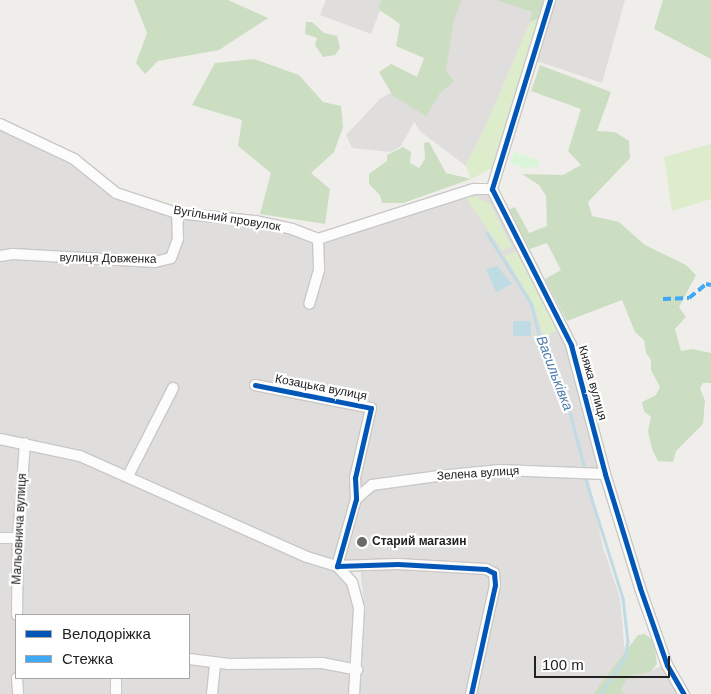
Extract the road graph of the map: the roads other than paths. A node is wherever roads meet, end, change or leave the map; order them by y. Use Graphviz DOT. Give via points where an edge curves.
graph roads {
  1 [pos="550,0"];
  2 [pos="0,124"];
  3 [pos="492,189"];
  4 [pos="177,213"];
  5 [pos="318,239"];
  6 [pos="0,256"];
  7 [pos="309,304"];
  8 [pos="255,385"];
  9 [pos="173,388"];
  10 [pos="0,439"];
  11 [pos="25,443"];
  12 [pos="605,474"];
  13 [pos="128,476"];
  14 [pos="356,499"];
  15 [pos="0,538"];
  16 [pos="18,538"];
  17 [pos="337,566"];
  18 [pos="17,614"];
  19 [pos="190,659"];
  20 [pos="216,663"];
  21 [pos="357,670"];
  22 [pos="18,679"];
  23 [pos="116,679"];
  24 [pos="18,694"];
  25 [pos="116,694"];
  26 [pos="212,694"];
  27 [pos="354,694"];
  28 [pos="471,694"];
  29 [pos="684,694"];
  1 -- 3 [label="street"];
  2 -- 4 [label="street, Вугільний провулок" via="74,159 116,194"];
  3 -- 5 [label="street" via="474,189"];
  3 -- 12 [label="street, Княжа вулиця" via="571,345"];
  4 -- 5 [label="street, Вугільний провулок" via="255,221"];
  4 -- 6 [label="street, вулиця Довженка" via="178,239 170,258 154,262 13,254"];
  5 -- 7 [label="street" via="319,270"];
  8 -- 14 [label="street, Козацька вулиця" via="371,408 355,478"];
  9 -- 13 [label="street"];
  10 -- 11 [label="street"];
  11 -- 13 [label="street" via="80,456"];
  11 -- 16 [label="street, Мальовнича вулиця"];
  12 -- 14 [label="street, Зелена вулиця" via="500,470 439,476 372,485"];
  12 -- 29 [label="street, Княжа вулиця" via="667,665"];
  13 -- 17 [label="street" via="307,556"];
  14 -- 17 [label="street, Козацька вулиця"];
  15 -- 16 [label="street"];
  16 -- 18 [label="street, Мальовнича вулиця"];
  17 -- 21 [label="street" via="352,582 359,608"];
  17 -- 28 [label="street" via="398,564 486,569 494,573 495,585"];
  19 -- 20 [label="street"];
  20 -- 21 [label="street" via="322,663"];
  20 -- 26 [label="street"];
  21 -- 27 [label="street"];
  22 -- 24 [label="street"];
  23 -- 25 [label="street"];
}
